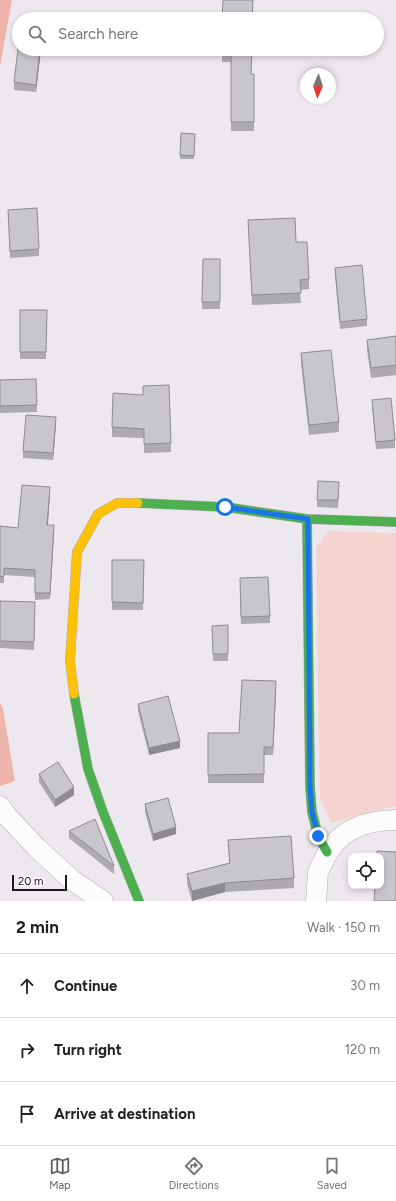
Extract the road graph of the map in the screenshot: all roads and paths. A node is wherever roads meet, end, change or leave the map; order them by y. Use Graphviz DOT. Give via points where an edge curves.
graph roads {
  1 [pos="308,519"];
  2 [pos="396,522"];
  3 [pos="0,806"];
  4 [pos="396,820"];
  5 [pos="327,852"];
  6 [pos="103,901"];
  7 [pos="139,901"];
  8 [pos="316,901"];
  1 -- 2 [label="street"];
  1 -- 5 [label="street" via="310,786 312,812 318,836"];
  1 -- 7 [label="street" via="225,507 117,504 98,514 80,546 70,661 75,704 88,769"];
  3 -- 6 [label="street" via="37,848 72,880"];
  4 -- 5 [label="street" via="380,820 360,825 342,835"];
  5 -- 8 [label="street" via="318,872"];
}
